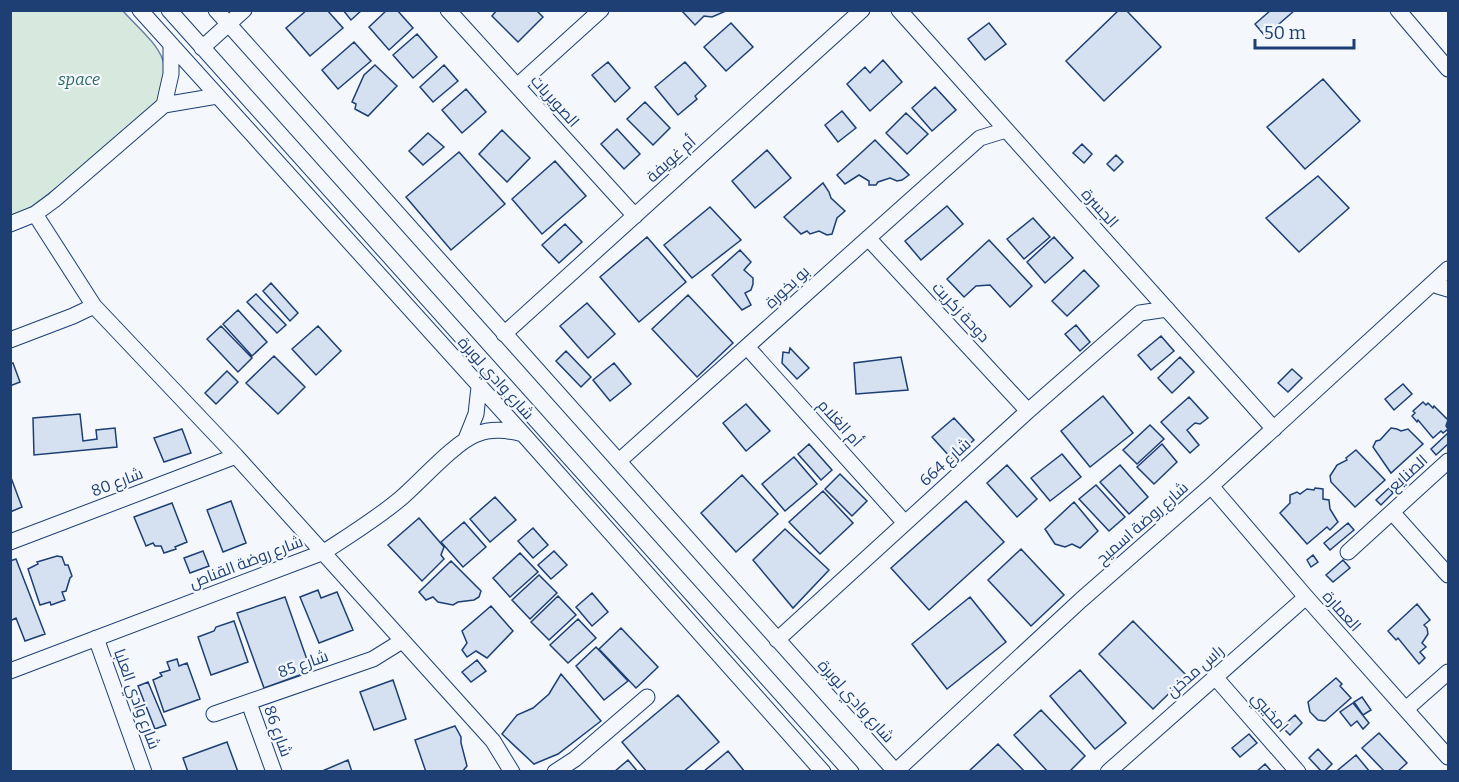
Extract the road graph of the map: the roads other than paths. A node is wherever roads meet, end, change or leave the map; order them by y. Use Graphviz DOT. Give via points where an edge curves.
graph roads {
  1 [pos="140,10"];
  2 [pos="169,10"];
  3 [pos="216,10"];
  4 [pos="244,10"];
  5 [pos="448,10"];
  6 [pos="601,10"];
  7 [pos="862,10"];
  8 [pos="899,10"];
  9 [pos="1398,10"];
  10 [pos="228,25"];
  11 [pos="171,45"];
  12 [pos="202,48"];
  13 [pos="1449,69"];
  14 [pos="517,86"];
  15 [pos="217,96"];
  16 [pos="164,105"];
  17 [pos="990,112"];
  18 [pos="1006,130"];
  19 [pos="980,138"];
  20 [pos="35,214"];
  21 [pos="635,216"];
  22 [pos="10,224"];
  23 [pos="868,238"];
  24 [pos="1449,269"];
  25 [pos="1445,284"];
  26 [pos="1147,287"];
  27 [pos="1413,303"];
  28 [pos="94,306"];
  29 [pos="1167,309"];
  30 [pos="1140,314"];
  31 [pos="504,334"];
  32 [pos="10,340"];
  33 [pos="748,348"];
  34 [pos="479,387"];
  35 [pos="1028,411"];
  36 [pos="1274,429"];
  37 [pos="523,434"];
  38 [pos="466,439"];
  39 [pos="236,456"];
  40 [pos="619,461"];
  41 [pos="1449,461"];
  42 [pos="1211,486"];
  43 [pos="1392,512"];
  44 [pos="906,523"];
  45 [pos="10,542"];
  46 [pos="324,552"];
  47 [pos="1348,552"];
  48 [pos="1449,575"];
  49 [pos="1306,597"];
  50 [pos="96,638"];
  51 [pos="777,640"];
  52 [pos="402,641"];
  53 [pos="10,671"];
  54 [pos="1449,672"];
  55 [pos="1215,677"];
  56 [pos="647,697"];
  57 [pos="249,703"];
  58 [pos="1406,709"];
  59 [pos="214,714"];
  60 [pos="1449,757"];
  61 [pos="144,771"];
  62 [pos="274,771"];
  63 [pos="512,771"];
  64 [pos="555,771"];
  65 [pos="823,771"];
  66 [pos="851,771"];
  67 [pos="895,771"];
  68 [pos="1108,771"];
  69 [pos="1298,771"];
  1 -- 11 [label="street, شارع وادي لوبرة"];
  2 -- 12 [label="street, شارع وادي لوبرة"];
  3 -- 10 [label="street, شارع وادي لوبرة"];
  4 -- 10 [label="street"];
  5 -- 14 [label="street, الصويريات"];
  6 -- 14 [label="street"];
  7 -- 21 [label="street, أم غويفة"];
  8 -- 17 [label="street, الجسرة"];
  9 -- 13 [label="street"];
  10 -- 12 [label="street"];
  10 -- 31 [label="street, شارع وادي لوبرة"];
  11 -- 15 [label="street, شارع وادي لوبرة"];
  11 -- 16 [label="street" via="171,74"];
  12 -- 66 [label="street, شارع وادي لوبرة"];
  14 -- 21 [label="street, الصويريات"];
  15 -- 16 [label="street"];
  15 -- 34 [label="street, شارع وادي لوبرة"];
  16 -- 20 [label="street"];
  17 -- 18 [label="street, الجسرة"];
  17 -- 19 [label="street, بو بخورة"];
  18 -- 19 [label="street, بو بخورة"];
  18 -- 26 [label="street, الجسرة"];
  19 -- 23 [label="street, بو بخورة"];
  20 -- 22 [label="street"];
  20 -- 28 [label="street"];
  21 -- 31 [label="street, أم غويفة"];
  23 -- 33 [label="street, بو بخورة"];
  23 -- 35 [label="street, دوحة زكريت"];
  24 -- 27 [label="street, شارع روضة اسميح"];
  25 -- 27 [label="street, شارع روضة اسميح"];
  26 -- 29 [label="street, الجسرة"];
  26 -- 30 [label="street"];
  27 -- 36 [label="street, شارع روضة اسميح"];
  28 -- 32 [label="street"];
  28 -- 39 [label="street"];
  29 -- 30 [label="street"];
  29 -- 36 [label="street, الجسرة"];
  30 -- 35 [label="street, شارع 664"];
  31 -- 40 [label="street, شارع وادي لوبرة"];
  33 -- 40 [label="street, بو بخورة"];
  33 -- 44 [label="street, أم الغلام"];
  34 -- 37 [label="street, شارع وادي لوبرة"];
  34 -- 38 [label="street, شارع روضة القناص" via="476,414"];
  35 -- 44 [label="street, شارع 664"];
  36 -- 42 [label="street, شارع روضة اسميح"];
  37 -- 38 [label="street, شارع روضة القناص" via="494,430"];
  37 -- 65 [label="street, شارع وادي لوبرة"];
  38 -- 46 [label="street, شارع روضة القناص" via="368,525"];
  39 -- 45 [label="street, شارع 80"];
  39 -- 46 [label="street"];
  40 -- 51 [label="street, شارع وادي لوبرة"];
  41 -- 43 [label="street, الصنايع"];
  42 -- 49 [label="street, العمارة"];
  42 -- 67 [label="street, شارع روضة اسميح"];
  43 -- 47 [label="street, الصنايع"];
  43 -- 48 [label="street, الصنايع"];
  44 -- 51 [label="street, شارع 664"];
  46 -- 50 [label="street, شارع روضة القناص"];
  46 -- 52 [label="street"];
  49 -- 55 [label="street, راس مدخن"];
  49 -- 58 [label="street, العمارة"];
  50 -- 53 [label="street, شارع روضة القناص"];
  50 -- 61 [label="street, شارع وادي العلبا"];
  51 -- 67 [label="street, شارع وادي لوبرة"];
  52 -- 57 [label="street, شارع 85" via="373,659"];
  52 -- 63 [label="street" via="493,741"];
  54 -- 58 [label="street"];
  55 -- 68 [label="street, راس مدخن"];
  55 -- 69 [label="street, امخيبي"];
  56 -- 64 [label="street" via="575,759"];
  57 -- 59 [label="street, شارع 85"];
  57 -- 62 [label="street, شارع 86"];
  58 -- 60 [label="street, العمارة"];
}
